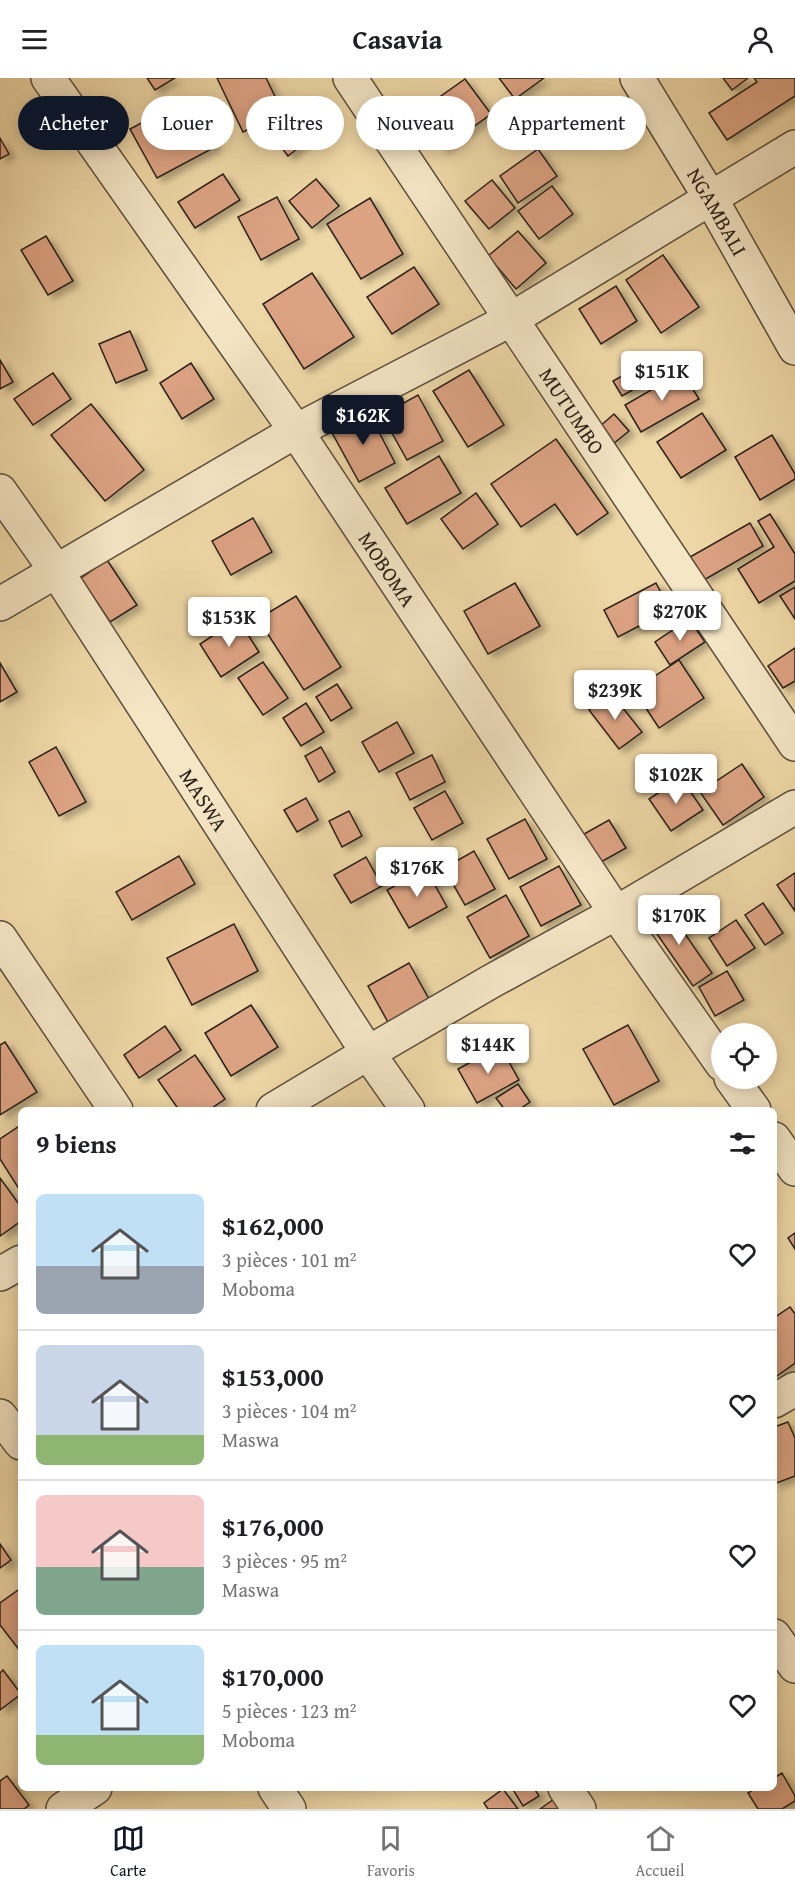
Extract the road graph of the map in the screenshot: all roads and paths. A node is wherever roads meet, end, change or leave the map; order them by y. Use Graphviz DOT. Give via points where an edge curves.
graph roads {
  1 [pos="48,78"];
  2 [pos="350,78"];
  3 [pos="637,78"];
  4 [pos="795,147"];
  5 [pos="711,199"];
  6 [pos="510,320"];
  7 [pos="795,348"];
  8 [pos="296,431"];
  9 [pos="0,491"];
  10 [pos="57,572"];
  11 [pos="0,604"];
  12 [pos="795,744"];
  13 [pos="795,807"];
  14 [pos="616,913"];
  15 [pos="0,938"];
  16 [pos="711,1048"];
  17 [pos="368,1053"];
  18 [pos="739,1089"];
  19 [pos="114,1107"];
  20 [pos="278,1107"];
  21 [pos="406,1107"];
  22 [pos="752,1107"];
  23 [pos="777,1143"];
  24 [pos="795,1169"];
  25 [pos="18,1264"];
  26 [pos="0,1274"];
  27 [pos="795,1389"];
  28 [pos="777,1399"];
  29 [pos="0,1416"];
  30 [pos="18,1439"];
  31 [pos="777,1640"];
  32 [pos="795,1666"];
  33 [pos="90,1791"];
  34 [pos="277,1791"];
  35 [pos="567,1791"];
  36 [pos="63,1809"];
  37 [pos="289,1809"];
  38 [pos="579,1809"];
  1 -- 8 [label="street, MOBOMA"];
  2 -- 6 [label="street, MUTUMBO"];
  3 -- 5 [label="street, NGAMBALI"];
  4 -- 5 [label="street"];
  5 -- 6 [label="street"];
  5 -- 7 [label="street, NGAMBALI"];
  6 -- 8 [label="street"];
  6 -- 12 [label="street, MUTUMBO"];
  8 -- 10 [label="street"];
  8 -- 14 [label="street, MOBOMA"];
  9 -- 10 [label="street, MASWA"];
  10 -- 11 [label="street"];
  10 -- 17 [label="street, MASWA"];
  13 -- 14 [label="street"];
  14 -- 16 [label="street, MOBOMA"];
  14 -- 17 [label="street"];
  15 -- 19 [label="street"];
  17 -- 20 [label="street"];
  17 -- 21 [label="street, MASWA"];
  18 -- 22 [label="street"];
  23 -- 24 [label="street"];
  25 -- 26 [label="street"];
  27 -- 28 [label="street"];
  29 -- 30 [label="street"];
  31 -- 32 [label="street"];
  33 -- 36 [label="street"];
  34 -- 37 [label="street"];
  35 -- 38 [label="street"];
}
